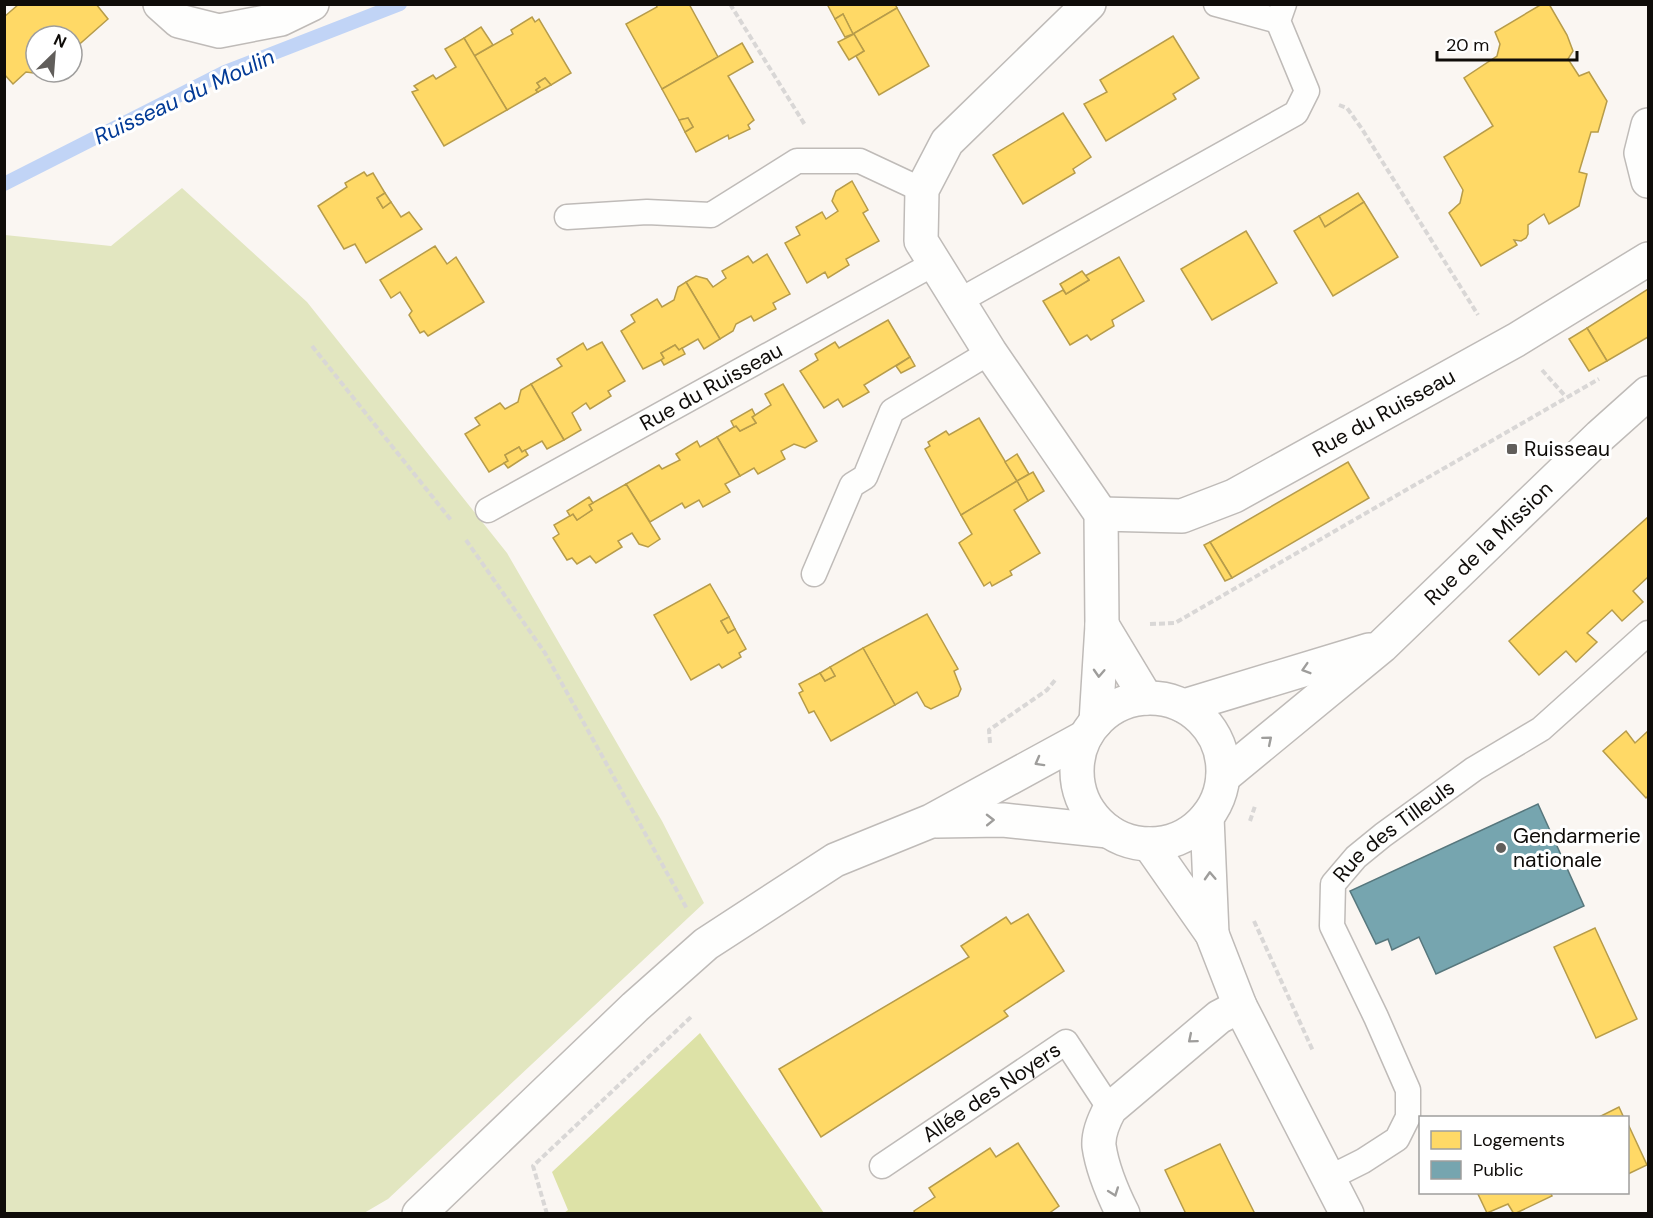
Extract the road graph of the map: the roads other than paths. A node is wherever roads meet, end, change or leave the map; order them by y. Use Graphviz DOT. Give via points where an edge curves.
graph roads {
  1 [pos="160,4"];
  2 [pos="312,4"];
  3 [pos="1089,4"];
  4 [pos="1216,4"];
  5 [pos="1281,13"];
  6 [pos="1648,125"];
  7 [pos="1648,181"];
  8 [pos="922,190"];
  9 [pos="567,217"];
  10 [pos="1648,259"];
  11 [pos="935,263"];
  12 [pos="959,302"];
  13 [pos="990,352"];
  14 [pos="1648,393"];
  15 [pos="488,510"];
  16 [pos="1101,514"];
  17 [pos="814,574"];
  18 [pos="1102,625"];
  19 [pos="1648,633"];
  20 [pos="1382,646"];
  21 [pos="1146,698"];
  22 [pos="1184,706"];
  23 [pos="1090,729"];
  24 [pos="1223,777"];
  25 [pos="1207,817"];
  26 [pos="932,821"];
  27 [pos="1108,831"];
  28 [pos="1149,844"];
  29 [pos="1212,934"];
  30 [pos="1240,1006"];
  31 [pos="1110,1109"];
  32 [pos="882,1166"];
  33 [pos="1329,1178"];
  34 [pos="419,1214"];
  35 [pos="1123,1214"];
  36 [pos="1347,1214"];
  1 -- 2 [label="street" via="178,21 219,32 281,19"];
  3 -- 8 [label="street" via="947,142"];
  4 -- 5 [label="lane"];
  5 -- 12 [label="lane" via="1307,91 1296,113"];
  6 -- 7 [label="street" via="1641,153"];
  8 -- 9 [label="lane" via="860,161 797,161 711,215 647,212"];
  8 -- 11 [label="street" via="921,241"];
  10 -- 16 [label="street, Rue du Ruisseau" via="1499,349 1234,496 1182,516"];
  11 -- 12 [label="street"];
  11 -- 15 [label="lane, Rue du Ruisseau"];
  12 -- 13 [label="street"];
  13 -- 16 [label="street"];
  13 -- 17 [label="lane" via="892,411 865,477 852,485"];
  14 -- 20 [label="street, Rue de la Mission"];
  16 -- 18 [label="street"];
  18 -- 21 [label="street"];
  18 -- 23 [label="street, one-way"];
  19 -- 33 [label="lane, Rue des Tilleuls" via="1541,729 1474,769 1383,835 1356,857 1333,884 1332,926 1408,1090 1408,1117 1397,1139"];
  20 -- 22 [label="street, Rue de la Mission, one-way"];
  24 -- 20 [label="street, Rue de la Mission, one-way"];
  21 -- 22 [label="street" via="1166,699"];
  21 -- 23 [label="street" via="1110,710"];
  22 -- 24 [label="street" via="1214,736 1222,756"];
  23 -- 26 [label="street, one-way"];
  23 -- 27 [label="street" via="1078,757 1077,778 1082,798"];
  24 -- 25 [label="street" via="1218,799"];
  25 -- 28 [label="street" via="1191,832 1172,841"];
  29 -- 25 [label="street, one-way"];
  26 -- 27 [label="street, one-way" via="1003,820"];
  26 -- 34 [label="street" via="835,860 706,944 634,1007"];
  27 -- 28 [label="street" via="1128,841"];
  28 -- 29 [label="street"];
  29 -- 30 [label="street"];
  30 -- 31 [label="street, one-way" via="1219,1017"];
  30 -- 33 [label="street"];
  31 -- 32 [label="lane, Allée des Noyers" via="1066,1042"];
  31 -- 35 [label="street, one-way" via="1099,1144"];
  33 -- 36 [label="street"];
}
